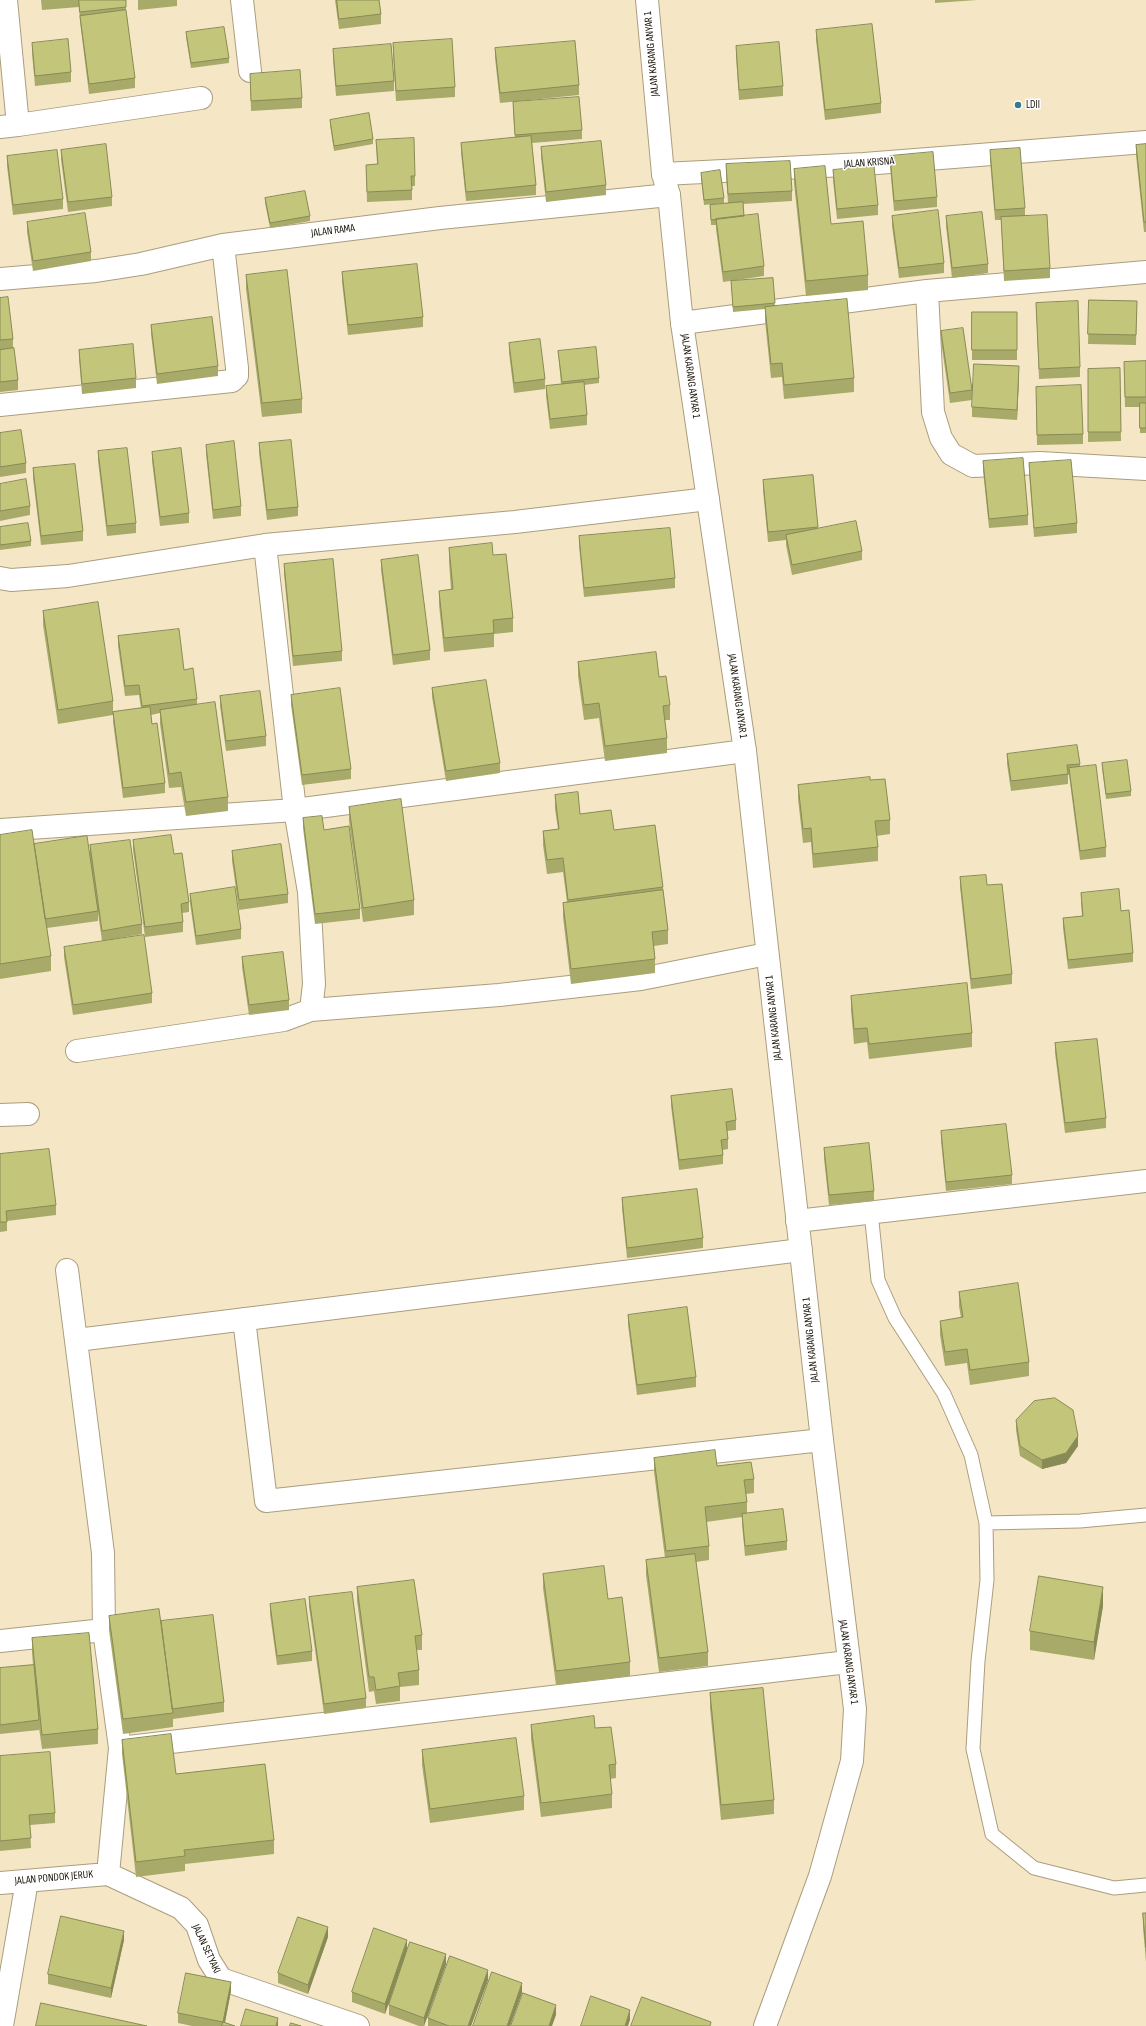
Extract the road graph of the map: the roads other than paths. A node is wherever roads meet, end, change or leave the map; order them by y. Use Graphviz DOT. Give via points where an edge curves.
graph roads {
  1 [pos="6,0"];
  2 [pos="242,0"];
  3 [pos="647,0"];
  4 [pos="250,72"];
  5 [pos="201,98"];
  6 [pos="9,126"];
  7 [pos="1146,142"];
  8 [pos="663,174"];
  9 [pos="669,195"];
  10 [pos="222,245"];
  11 [pos="1146,272"];
  12 [pos="0,279"];
  13 [pos="927,291"];
  14 [pos="682,323"];
  15 [pos="0,405"];
  16 [pos="1146,469"];
  17 [pos="708,500"];
  18 [pos="265,545"];
  19 [pos="0,578"];
  20 [pos="745,751"];
  21 [pos="295,810"];
  22 [pos="0,830"];
  23 [pos="767,954"];
  24 [pos="311,1010"];
  25 [pos="77,1051"];
  26 [pos="28,1114"];
  27 [pos="0,1115"];
  28 [pos="1146,1181"];
  29 [pos="871,1212"];
  30 [pos="797,1221"];
  31 [pos="801,1250"];
  32 [pos="67,1270"];
  33 [pos="244,1319"];
  34 [pos="77,1340"];
  35 [pos="822,1440"];
  36 [pos="1146,1515"];
  37 [pos="986,1523"];
  38 [pos="104,1630"];
  39 [pos="0,1641"];
  40 [pos="848,1662"];
  41 [pos="120,1748"];
  42 [pos="108,1874"];
  43 [pos="27,1881"];
  44 [pos="0,1883"];
  45 [pos="1146,1885"];
  46 [pos="2,2026"];
  47 [pos="358,2026"];
  48 [pos="765,2026"];
  1 -- 6 [label="street"];
  2 -- 4 [label="street"];
  3 -- 8 [label="street, JALAN KARANG ANYAR 1"];
  5 -- 6 [label="street"];
  7 -- 8 [label="street, JALAN KRISNA" via="864,164"];
  8 -- 9 [label="street, JALAN KARANG ANYAR 1"];
  9 -- 10 [label="street, JALAN RAMA" via="440,218"];
  9 -- 14 [label="street, JALAN KARANG ANYAR 1"];
  10 -- 12 [label="street, JALAN RAMA" via="111,269"];
  10 -- 15 [label="street" via="237,368 237,376 232,381"];
  11 -- 13 [label="street"];
  13 -- 14 [label="street"];
  13 -- 16 [label="street" via="933,412 941,438 951,454 973,466 1040,463"];
  14 -- 17 [label="street, JALAN KARANG ANYAR 1"];
  17 -- 18 [label="street" via="515,522"];
  17 -- 20 [label="street, JALAN KARANG ANYAR 1"];
  18 -- 19 [label="street" via="68,576 11,580"];
  18 -- 21 [label="street"];
  20 -- 21 [label="street"];
  20 -- 23 [label="street, JALAN KARANG ANYAR 1"];
  21 -- 22 [label="street"];
  21 -- 24 [label="street" via="309,892 314,984"];
  23 -- 24 [label="street" via="641,979 500,995"];
  23 -- 30 [label="street, JALAN KARANG ANYAR 1"];
  24 -- 25 [label="street" via="284,1020"];
  26 -- 27 [label="street"];
  28 -- 29 [label="street"];
  29 -- 30 [label="street"];
  29 -- 37 [label="lane" via="878,1280 895,1318 944,1394 971,1454"];
  30 -- 31 [label="street, JALAN KARANG ANYAR 1"];
  31 -- 33 [label="street"];
  31 -- 35 [label="street, JALAN KARANG ANYAR 1"];
  32 -- 34 [label="street"];
  33 -- 34 [label="street"];
  33 -- 35 [label="street" via="266,1501"];
  34 -- 38 [label="street" via="103,1553"];
  35 -- 40 [label="street, JALAN KARANG ANYAR 1"];
  36 -- 37 [label="lane" via="1080,1521"];
  37 -- 45 [label="lane" via="987,1580 978,1661 973,1749 992,1834 1034,1868 1114,1888"];
  38 -- 39 [label="street"];
  38 -- 41 [label="street"];
  40 -- 41 [label="street"];
  40 -- 48 [label="street, JALAN KARANG ANYAR 1" via="855,1709 852,1760 820,1876"];
  41 -- 42 [label="street"];
  42 -- 43 [label="street, JALAN PONDOK JERUK"];
  42 -- 47 [label="street, JALAN SETYAKI" via="181,1908 197,1925 209,1960 221,1979"];
  43 -- 44 [label="street, JALAN PONDOK JERUK"];
  43 -- 46 [label="street"];
}
